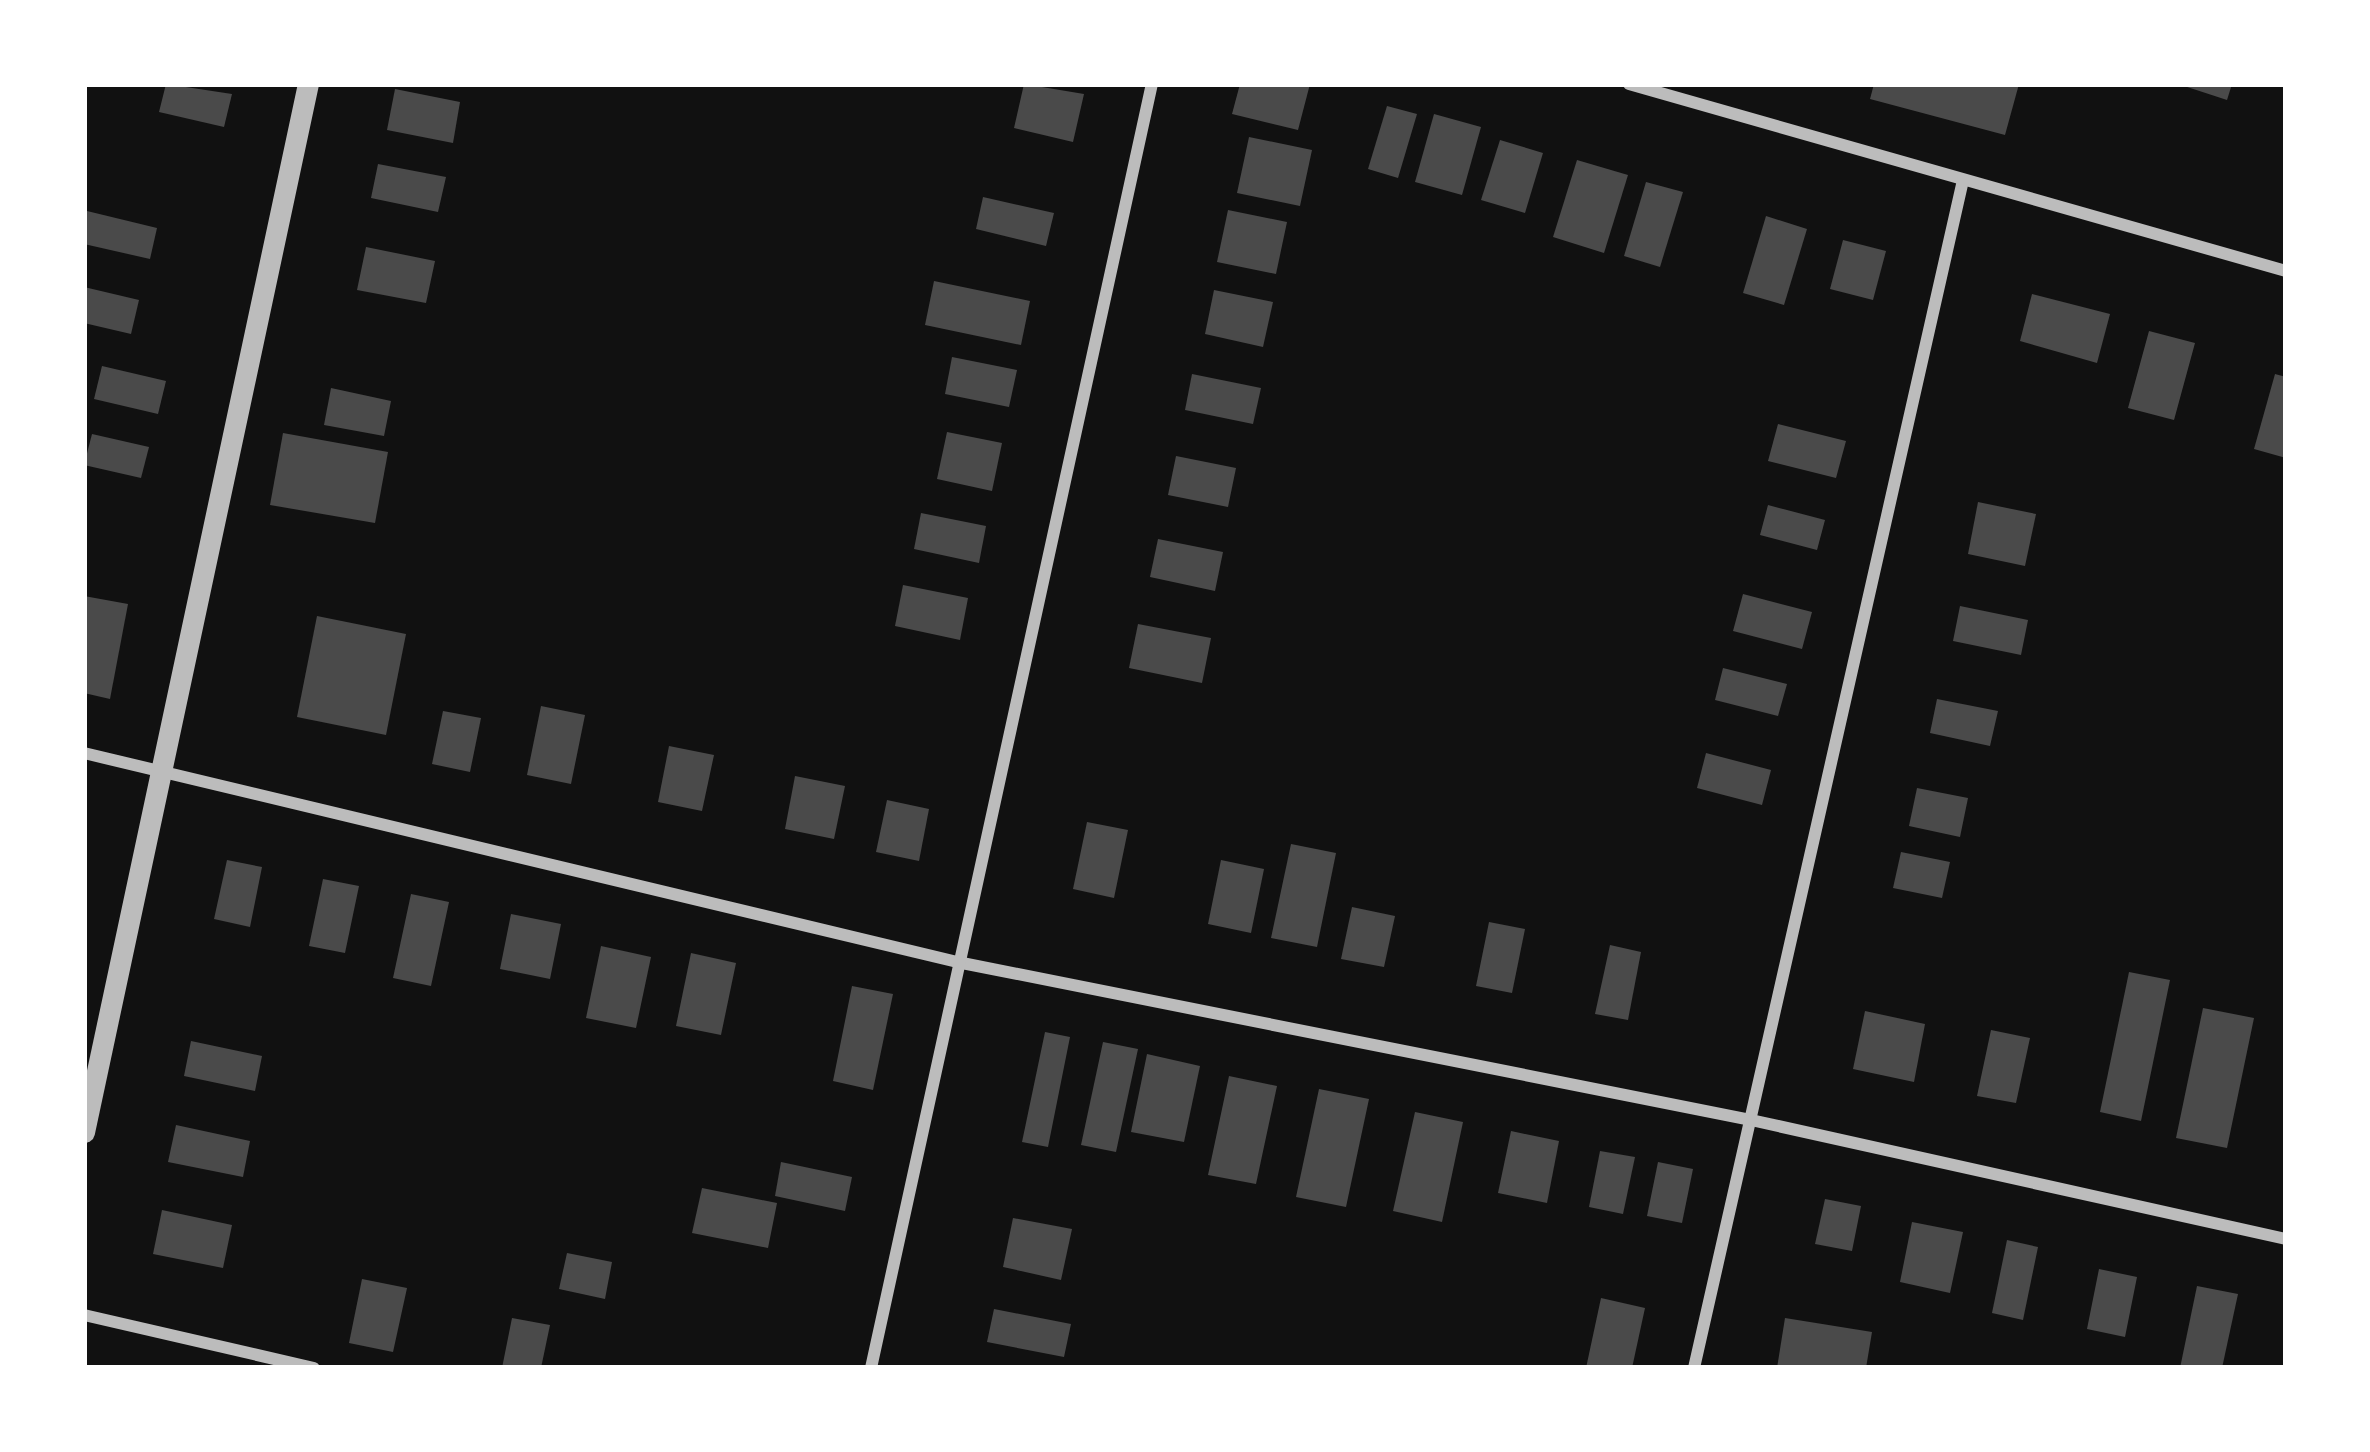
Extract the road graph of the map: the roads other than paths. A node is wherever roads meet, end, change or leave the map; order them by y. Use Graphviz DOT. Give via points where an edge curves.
graph roads {
  1 [pos="308,84"];
  2 [pos="1152,84"];
  3 [pos="1629,84"];
  4 [pos="1964,180"];
  5 [pos="2286,271"];
  6 [pos="84,752"];
  7 [pos="160,769"];
  8 [pos="957,962"];
  9 [pos="1750,1120"];
  10 [pos="84,1132"];
  11 [pos="2286,1239"];
  12 [pos="84,1315"];
  13 [pos="314,1368"];
  14 [pos="872,1368"];
  15 [pos="1694,1368"];
  1 -- 7 [label="street"];
  2 -- 8 [label="street"];
  3 -- 4 [label="street"];
  4 -- 5 [label="street"];
  4 -- 9 [label="street"];
  6 -- 7 [label="street"];
  7 -- 8 [label="street"];
  7 -- 10 [label="street"];
  8 -- 9 [label="street"];
  8 -- 14 [label="street"];
  9 -- 11 [label="street"];
  9 -- 15 [label="street"];
  12 -- 13 [label="street"];
}
